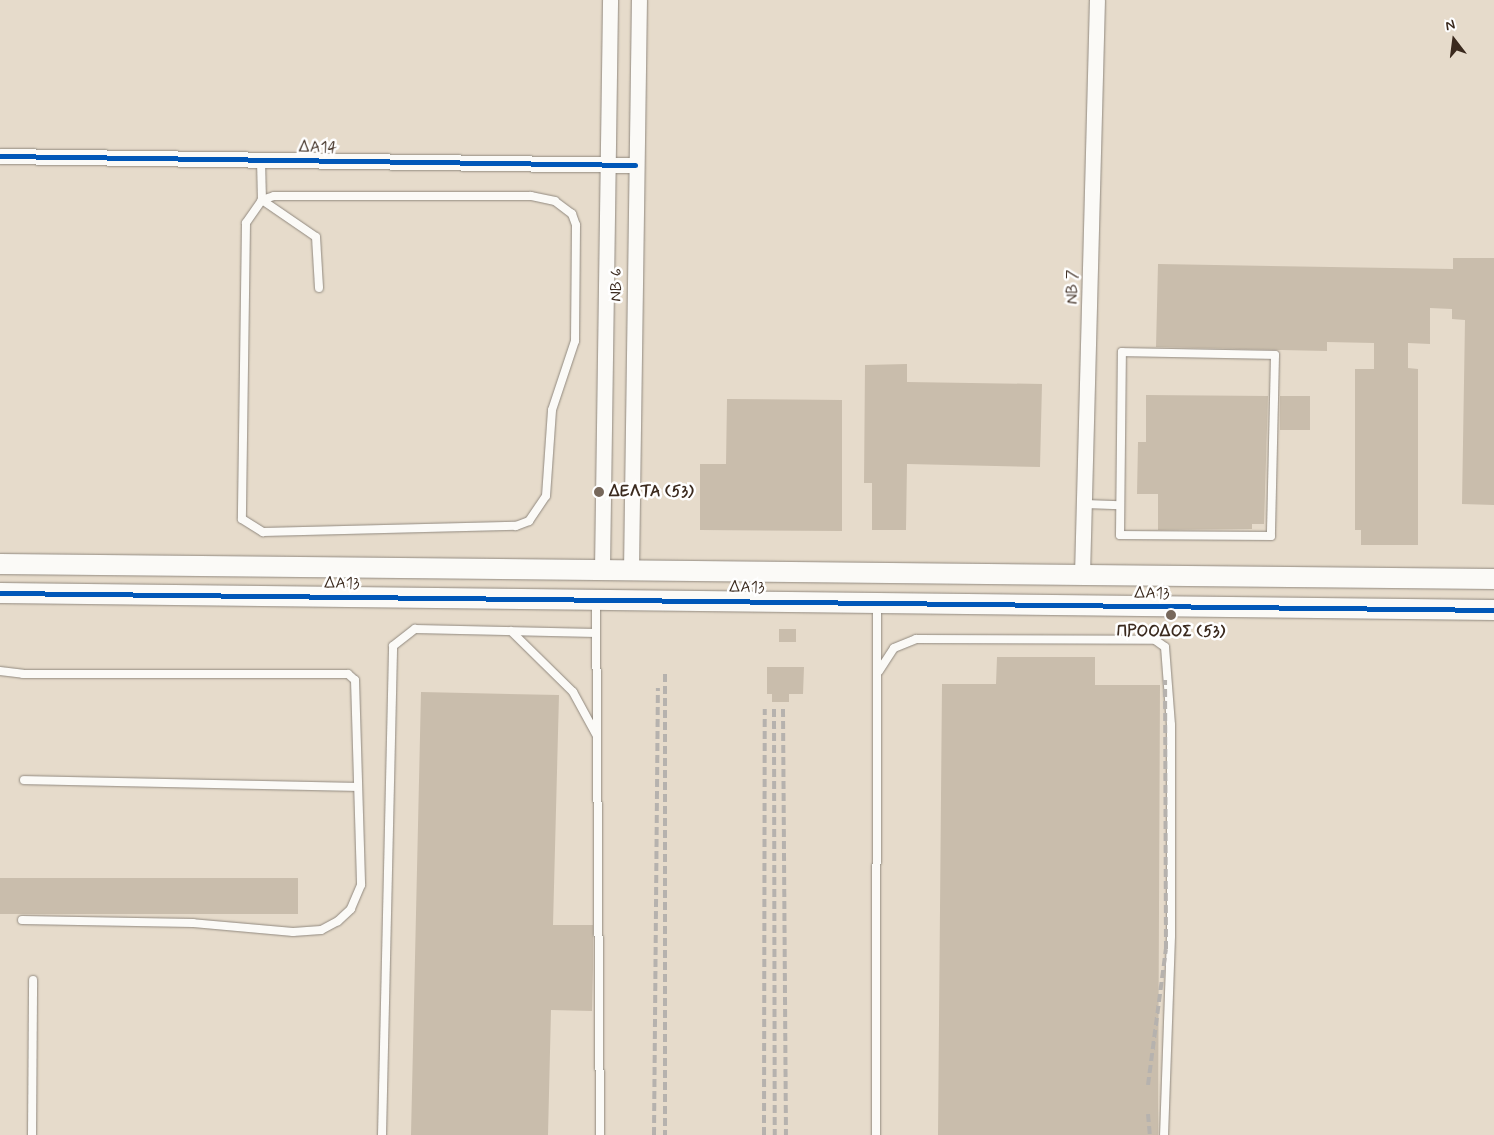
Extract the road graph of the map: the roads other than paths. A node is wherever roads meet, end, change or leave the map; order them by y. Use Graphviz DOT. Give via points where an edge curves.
graph roads {
  1 [pos="610,0"];
  2 [pos="638,0"];
  3 [pos="1098,0"];
  4 [pos="0,156"];
  5 [pos="261,160"];
  6 [pos="607,164"];
  7 [pos="635,165"];
  8 [pos="262,200"];
  9 [pos="319,288"];
  10 [pos="1085,504"];
  11 [pos="1120,505"];
  12 [pos="0,564"];
  13 [pos="602,570"];
  14 [pos="631,570"];
  15 [pos="1082,575"];
  16 [pos="1494,579"];
  17 [pos="0,593"];
  18 [pos="606,599"];
  19 [pos="877,602"];
  20 [pos="1082,606"];
  21 [pos="1494,610"];
  22 [pos="511,631"];
  23 [pos="596,633"];
  24 [pos="0,670"];
  25 [pos="879,671"];
  26 [pos="599,742"];
  27 [pos="24,780"];
  28 [pos="356,787"];
  29 [pos="22,920"];
  30 [pos="33,980"];
  31 [pos="32,1135"];
  32 [pos="382,1135"];
  33 [pos="600,1135"];
  34 [pos="876,1135"];
  35 [pos="1164,1135"];
  1 -- 6 [label="street, ΝΒ 6"];
  2 -- 7 [label="street, ΝΒ 6"];
  3 -- 10 [label="street, ΝΒ 7"];
  4 -- 5 [label="street, ΔΑ14"];
  5 -- 6 [label="street, ΔΑ14"];
  5 -- 8 [label="lane"];
  6 -- 7 [label="street, ΔΑ14"];
  6 -- 13 [label="street, ΝΒ 6"];
  7 -- 14 [label="street, ΝΒ 6"];
  8 -- 8 [label="lane" via="246,223 242,519 263,532 516,526 528,521 538,511 548,488 552,410 575,341 576,225 572,214 555,201 531,196 274,196"];
  8 -- 9 [label="lane" via="316,237"];
  10 -- 11 [label="lane"];
  10 -- 15 [label="street, ΝΒ 7"];
  11 -- 11 [label="lane" via="1122,352 1275,355 1271,536 1120,535"];
  12 -- 13 [label="street, ΔΑ13"];
  13 -- 14 [label="street, ΔΑ13"];
  13 -- 18 [label="street"];
  14 -- 15 [label="street, ΔΑ13"];
  14 -- 18 [label="street"];
  15 -- 16 [label="street, ΔΑ13"];
  15 -- 20 [label="street"];
  17 -- 18 [label="street, ΔΑ13"];
  18 -- 19 [label="street, ΔΑ13"];
  18 -- 23 [label="lane"];
  19 -- 20 [label="street, ΔΑ13"];
  19 -- 25 [label="lane"];
  20 -- 21 [label="street, ΔΑ13"];
  22 -- 23 [label="lane"];
  22 -- 26 [label="lane" via="573,692"];
  22 -- 32 [label="lane" via="415,629 393,646"];
  23 -- 26 [label="lane"];
  24 -- 28 [label="lane" via="22,674 348,674 355,680"];
  25 -- 34 [label="lane"];
  25 -- 35 [label="lane" via="894,648 916,639 1155,640 1165,647 1171,725 1171,917"];
  26 -- 33 [label="lane"];
  27 -- 28 [label="lane"];
  28 -- 29 [label="lane" via="360,890 351,909 321,930"];
  30 -- 31 [label="lane"];
}
